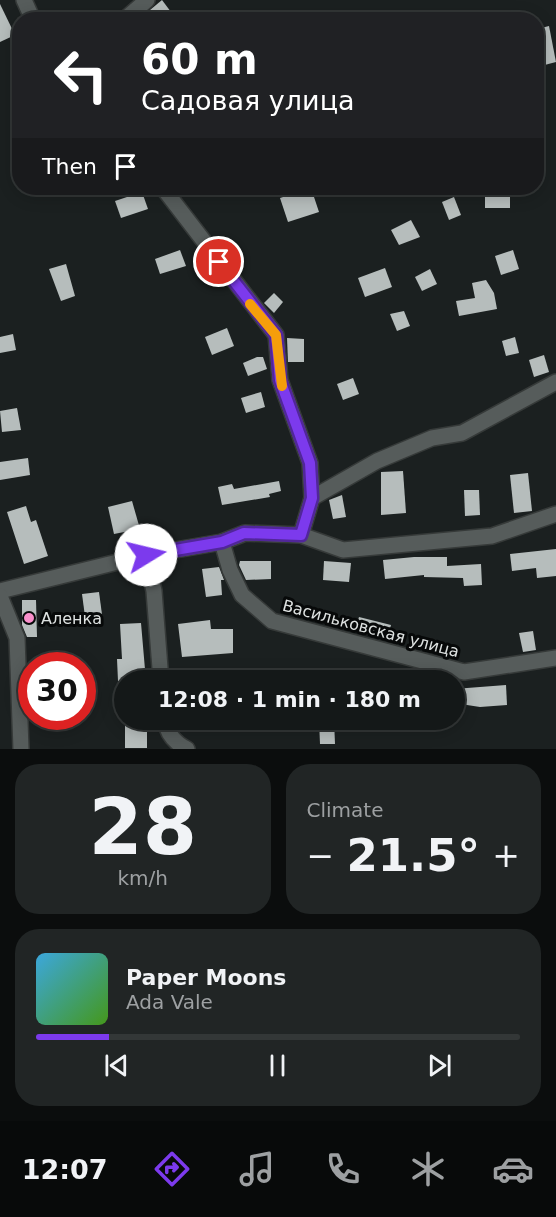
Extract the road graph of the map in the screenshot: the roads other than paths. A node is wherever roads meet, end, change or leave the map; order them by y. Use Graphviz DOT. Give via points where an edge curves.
graph roads {
  1 [pos="147,0"];
  2 [pos="133,12"];
  3 [pos="168,195"];
  4 [pos="556,382"];
  5 [pos="312,498"];
  6 [pos="556,514"];
  7 [pos="301,535"];
  8 [pos="222,542"];
  9 [pos="146,555"];
  10 [pos="0,591"];
  11 [pos="0,596"];
  12 [pos="556,658"];
  13 [pos="160,670"];
  14 [pos="167,730"];
  15 [pos="21,749"];
  16 [pos="187,749"];
  1 -- 2 [label="street"];
  3 -- 5 [label="street" via="276,335 280,380 310,463"];
  4 -- 5 [label="street" via="462,433 432,438 377,461"];
  5 -- 7 [label="street"];
  6 -- 7 [label="street" via="492,536 343,550"];
  7 -- 8 [label="street" via="244,533"];
  8 -- 9 [label="street"];
  8 -- 12 [label="street, Васильковская улица" via="242,595 272,621 464,672"];
  9 -- 10 [label="street"];
  9 -- 13 [label="street" via="154,591"];
  11 -- 15 [label="street" via="17,638"];
  14 -- 16 [label="street" via="176,744"];
}
